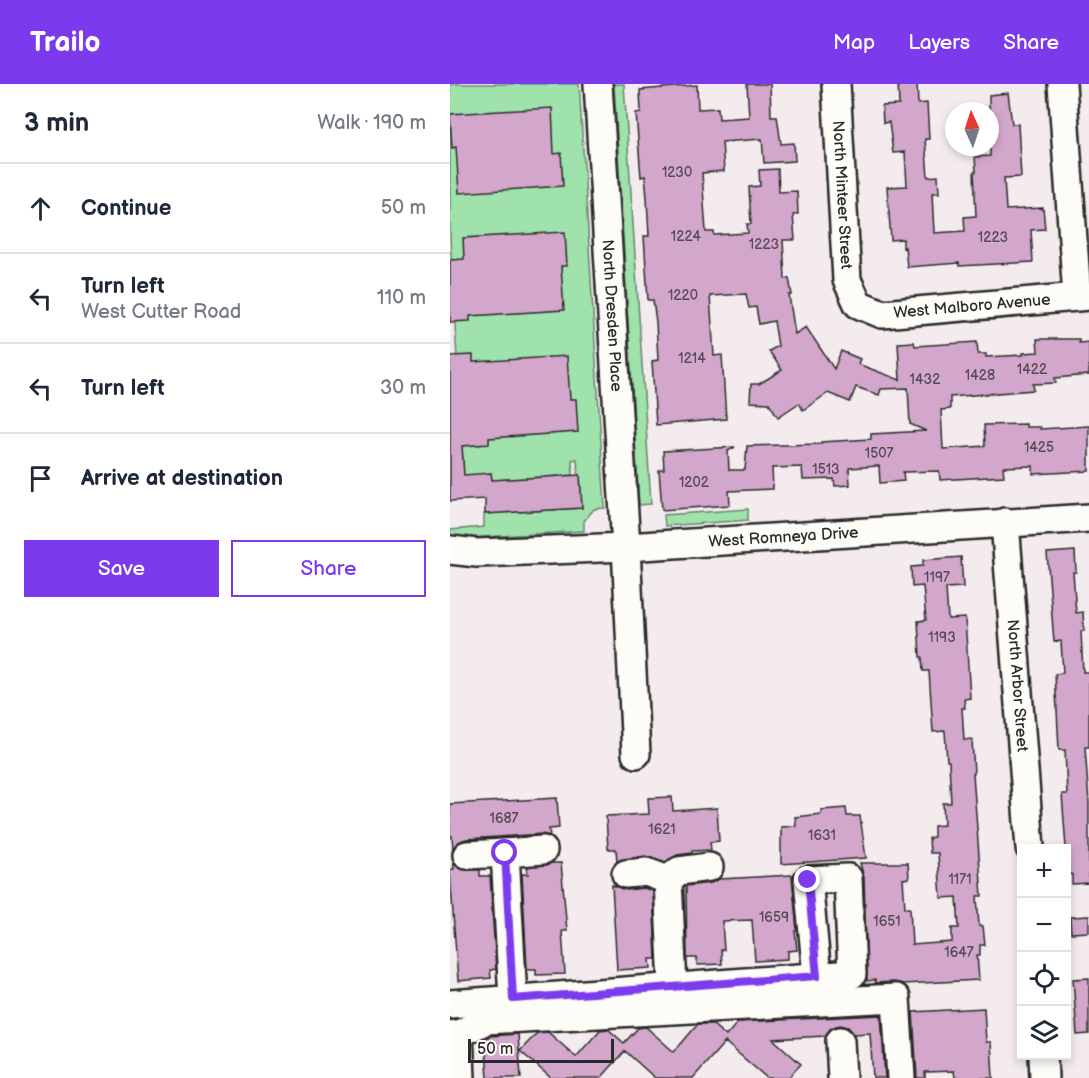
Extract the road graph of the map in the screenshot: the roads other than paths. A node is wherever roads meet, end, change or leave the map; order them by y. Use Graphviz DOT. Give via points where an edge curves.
graph roads {
  1 [pos="598,84"];
  2 [pos="836,84"];
  3 [pos="1062,84"];
  4 [pos="1083,296"];
  5 [pos="858,304"];
  6 [pos="1089,518"];
  7 [pos="1005,522"];
  8 [pos="626,547"];
  9 [pos="450,549"];
  10 [pos="477,553"];
  11 [pos="450,563"];
  12 [pos="636,754"];
  13 [pos="1030,844"];
  14 [pos="543,850"];
  15 [pos="505,853"];
  16 [pos="467,855"];
  17 [pos="709,867"];
  18 [pos="626,874"];
  19 [pos="668,880"];
  20 [pos="817,976"];
  21 [pos="674,987"];
  22 [pos="513,999"];
  23 [pos="450,1004"];
  24 [pos="454,1034"];
  25 [pos="840,1041"];
  26 [pos="1043,1060"];
  27 [pos="461,1078"];
  28 [pos="842,1078"];
  29 [pos="901,1078"];
  30 [pos="1044,1078"];
  1 -- 8 [label="street, North Dresden Place"];
  2 -- 5 [label="street, North Minteer Street" via="847,280"];
  3 -- 4 [label="street"];
  4 -- 5 [label="street, West Malboro Avenue" via="882,314"];
  6 -- 7 [label="street, West Romneya Drive"];
  7 -- 8 [label="street, West Romneya Drive"];
  7 -- 13 [label="street, North Arbor Street"];
  8 -- 10 [label="street, West Romneya Drive"];
  8 -- 12 [label="street, North Dresden Place"];
  9 -- 10 [label="street, West Romneya Drive"];
  10 -- 11 [label="street, West Romneya Drive"];
  14 -- 15 [label="street"];
  15 -- 16 [label="street"];
  15 -- 22 [label="street"];
  17 -- 19 [label="street" via="679,872"];
  18 -- 19 [label="street" via="646,872"];
  19 -- 21 [label="street"];
  20 -- 20 [label="street" via="852,974 848,878 808,880"];
  20 -- 21 [label="street"];
  21 -- 22 [label="street"];
  22 -- 23 [label="street"];
  24 -- 27 [label="street"];
  24 -- 29 [label="street" via="486,1020 896,998"];
  25 -- 28 [label="street"];
  26 -- 30 [label="street"];
}
